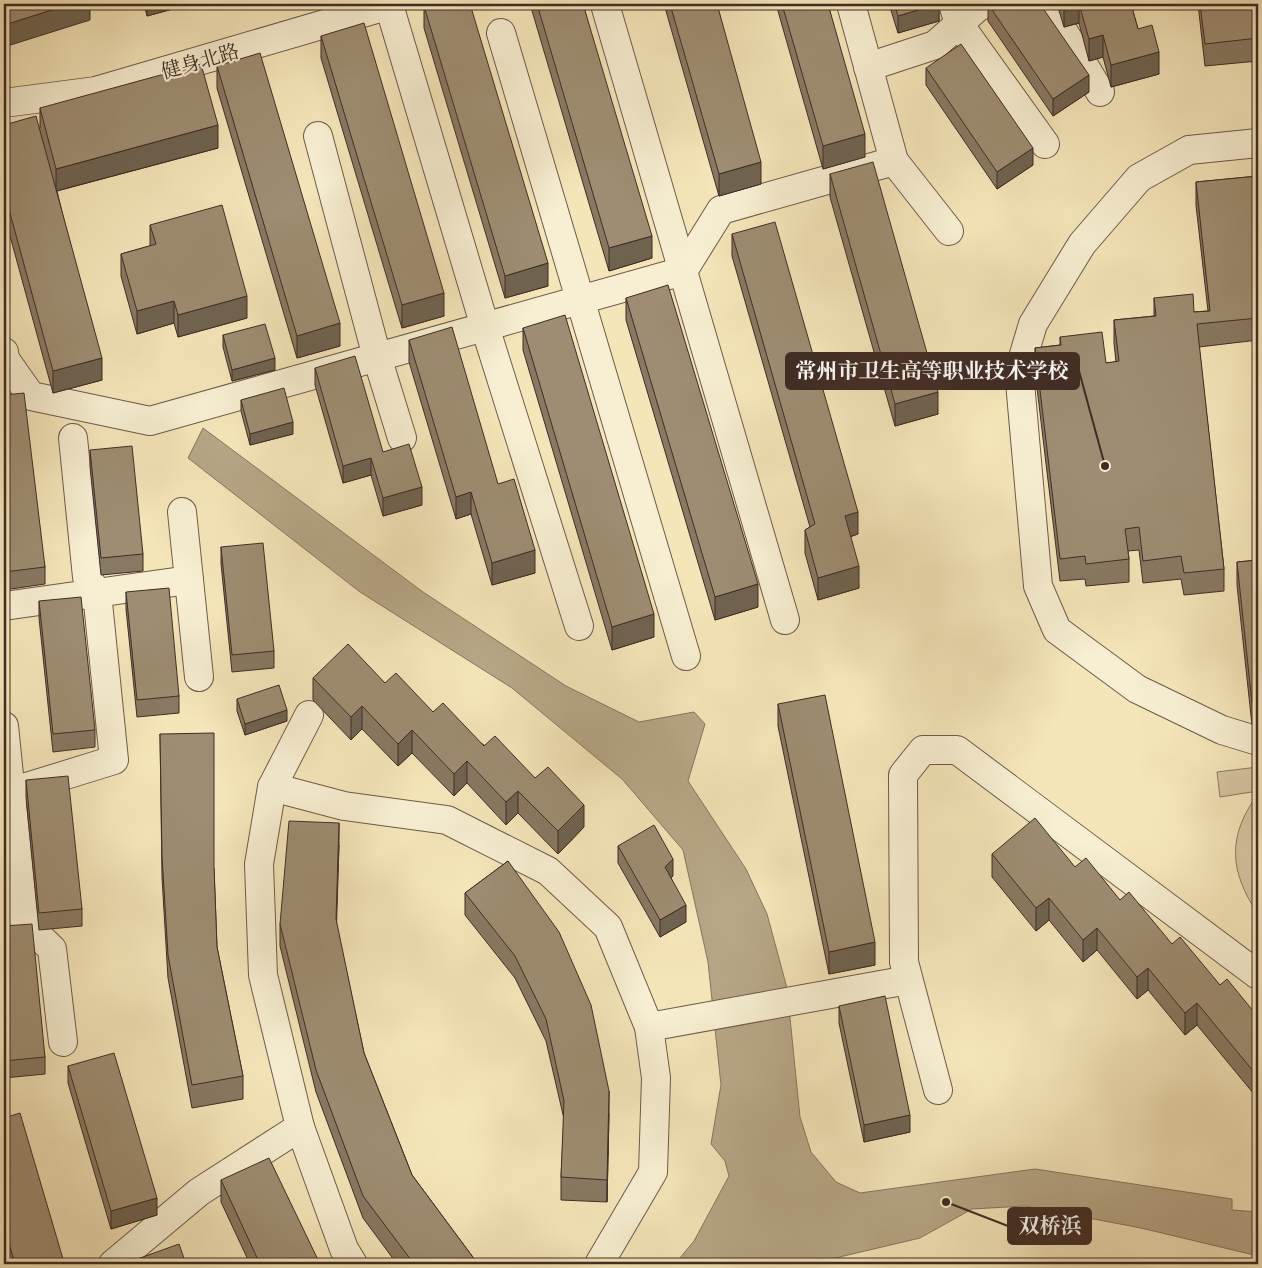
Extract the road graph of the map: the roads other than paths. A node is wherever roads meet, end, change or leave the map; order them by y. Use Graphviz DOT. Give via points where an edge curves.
graph roads {
  1 [pos="391,4"];
  2 [pos="850,4"];
  3 [pos="986,4"];
  4 [pos="1047,4"];
  5 [pos="606,8"];
  6 [pos="956,14"];
  7 [pos="501,33"];
  8 [pos="868,67"];
  9 [pos="1100,92"];
  10 [pos="4,103"];
  11 [pos="318,136"];
  12 [pos="1258,143"];
  13 [pos="1045,144"];
  14 [pos="894,161"];
  15 [pos="949,231"];
  16 [pos="683,271"];
  17 [pos="581,300"];
  18 [pos="485,328"];
  19 [pos="4,352"];
  20 [pos="378,357"];
  21 [pos="74,438"];
  22 [pos="402,438"];
  23 [pos="182,512"];
  24 [pos="189,580"];
  25 [pos="97,593"];
  26 [pos="4,606"];
  27 [pos="785,620"];
  28 [pos="579,626"];
  29 [pos="686,656"];
  30 [pos="199,677"];
  31 [pos="309,714"];
  32 [pos="4,726"];
  33 [pos="1258,741"];
  34 [pos="272,787"];
  35 [pos="7,793"];
  36 [pos="1258,975"];
  37 [pos="908,980"];
  38 [pos="649,1027"];
  39 [pos="63,1042"];
  40 [pos="938,1090"];
  41 [pos="300,1127"];
  42 [pos="113,1264"];
  43 [pos="353,1264"];
  44 [pos="599,1264"];
  1 -- 10 [label="street, 健身北路" via="96,91"];
  1 -- 18 [label="street"];
  2 -- 8 [label="street"];
  3 -- 6 [label="street"];
  4 -- 9 [label="street"];
  5 -- 16 [label="street"];
  6 -- 8 [label="street" via="935,45"];
  6 -- 13 [label="street"];
  7 -- 17 [label="street"];
  8 -- 14 [label="street"];
  11 -- 20 [label="street"];
  12 -- 33 [label="street" via="1189,150 1139,178 1082,244 1034,324 1019,371 1038,586 1057,630 1137,689 1222,730"];
  14 -- 15 [label="street"];
  14 -- 16 [label="street" via="721,210"];
  16 -- 17 [label="street"];
  16 -- 27 [label="street"];
  17 -- 18 [label="street"];
  17 -- 29 [label="street"];
  18 -- 20 [label="street"];
  18 -- 28 [label="street"];
  19 -- 20 [label="street" via="5,359 31,396 150,421"];
  20 -- 22 [label="street"];
  21 -- 25 [label="street" via="87,577"];
  23 -- 24 [label="street"];
  24 -- 25 [label="street"];
  24 -- 30 [label="street"];
  25 -- 26 [label="street"];
  25 -- 35 [label="street" via="114,760"];
  31 -- 34 [label="street"];
  32 -- 35 [label="street"];
  34 -- 38 [label="street" via="344,806 447,820 548,871 608,927"];
  34 -- 41 [label="street" via="259,864 263,976"];
  35 -- 39 [label="street" via="24,922 52,949"];
  36 -- 37 [label="street" via="957,750 923,750 903,775 904,962"];
  37 -- 38 [label="street"];
  37 -- 40 [label="street"];
  38 -- 44 [label="street" via="656,1078 653,1172"];
  41 -- 42 [label="street" via="199,1192"];
  41 -- 43 [label="street" via="344,1248"];
}
